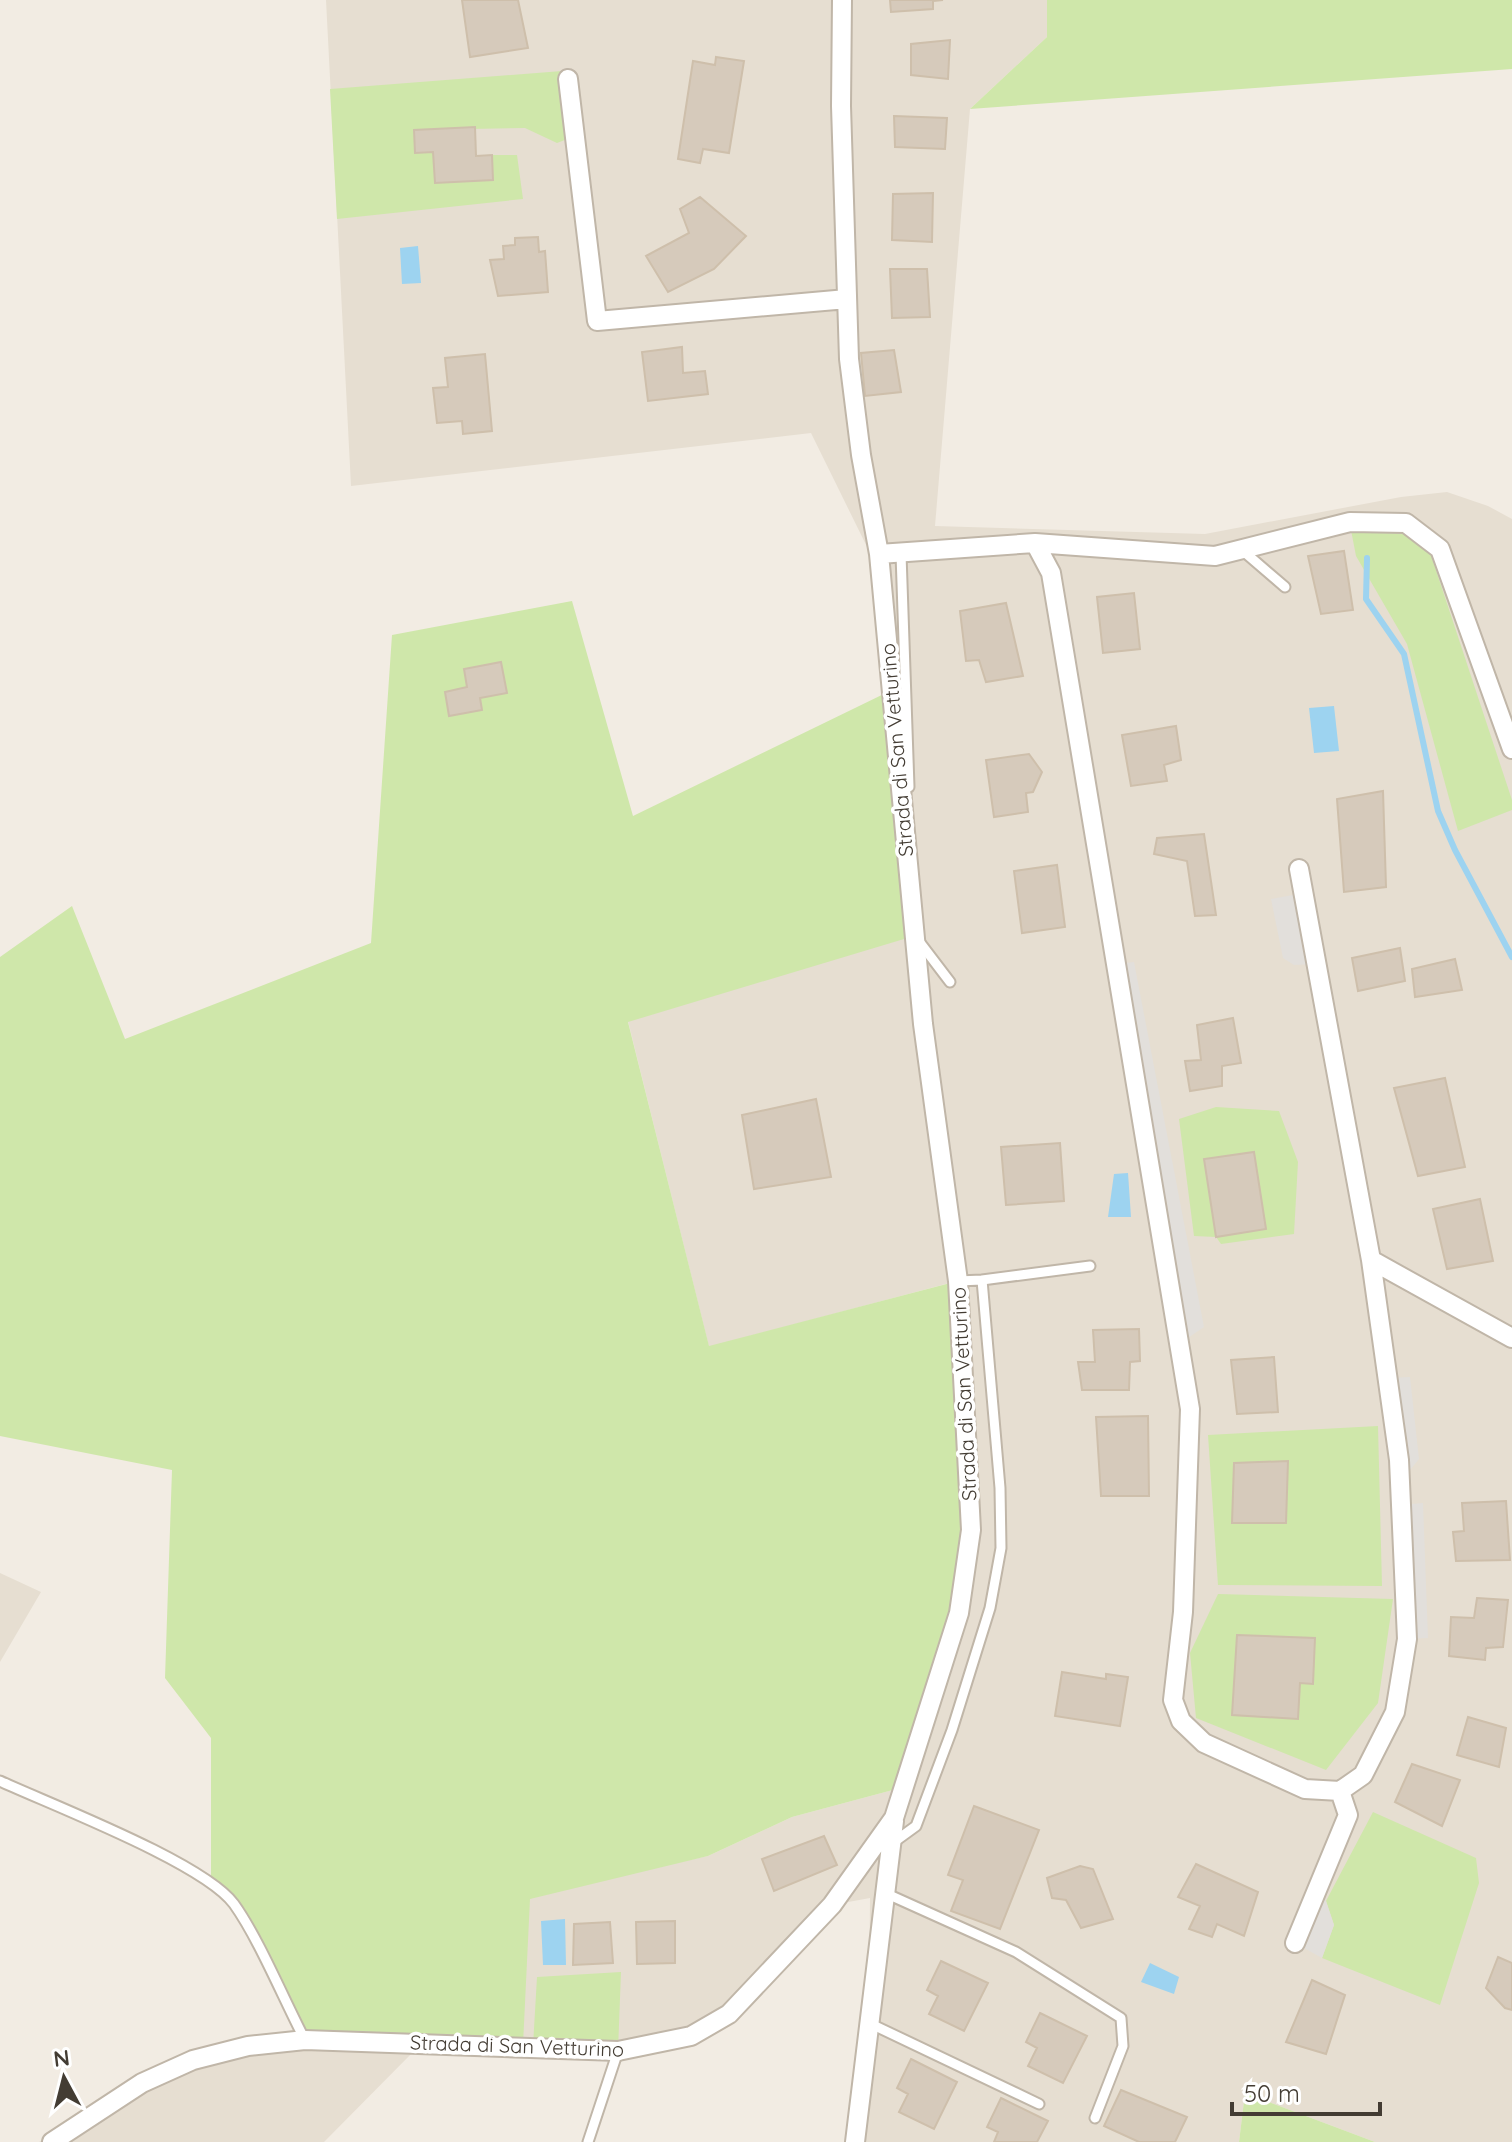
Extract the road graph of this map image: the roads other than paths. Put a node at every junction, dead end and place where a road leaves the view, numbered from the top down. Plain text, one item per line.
1 (842, 0) edge
2 (568, 79) dead end
3 (847, 299) junction
4 (1035, 543) junction
5 (1241, 549) junction
6 (879, 554) junction
7 (901, 554) junction
8 (1285, 587) dead end
9 (1512, 749) edge
10 (1299, 869) dead end
11 (914, 936) junction
12 (950, 982) dead end
13 (1371, 1260) junction
14 (1090, 1266) dead end
15 (982, 1280) junction
16 (958, 1281) junction
17 (1512, 1338) edge
18 (0, 1781) edge
19 (1340, 1791) junction
20 (894, 1818) junction
21 (891, 1844) junction
22 (885, 1893) junction
23 (1295, 1943) dead end
24 (869, 2023) junction
25 (305, 2040) junction
26 (618, 2051) junction
27 (1039, 2104) dead end
28 (1095, 2118) dead end
29 (52, 2142) edge
30 (588, 2142) edge
31 (855, 2142) edge

1 - 3 street, Strada di San Vetturino
2 - 3 street
3 - 6 street, Strada di San Vetturino
4 - 5 street
4 - 7 street
4 - 19 street
5 - 8 lane
5 - 9 street
6 - 7 street
6 - 11 street, Strada di San Vetturino
7 - 11 lane
10 - 13 street
11 - 12 lane
11 - 16 street, Strada di San Vetturino
13 - 17 street
13 - 19 street
14 - 15 lane
15 - 16 lane
15 - 21 lane
16 - 20 street, Strada di San Vetturino
18 - 25 lane
19 - 23 street
20 - 21 street
20 - 26 street, Strada di San Vetturino
21 - 22 street
22 - 24 street
22 - 28 lane
24 - 27 lane
24 - 31 street
25 - 26 street, Strada di San Vetturino
25 - 29 street, Strada di San Vetturino
26 - 30 lane

